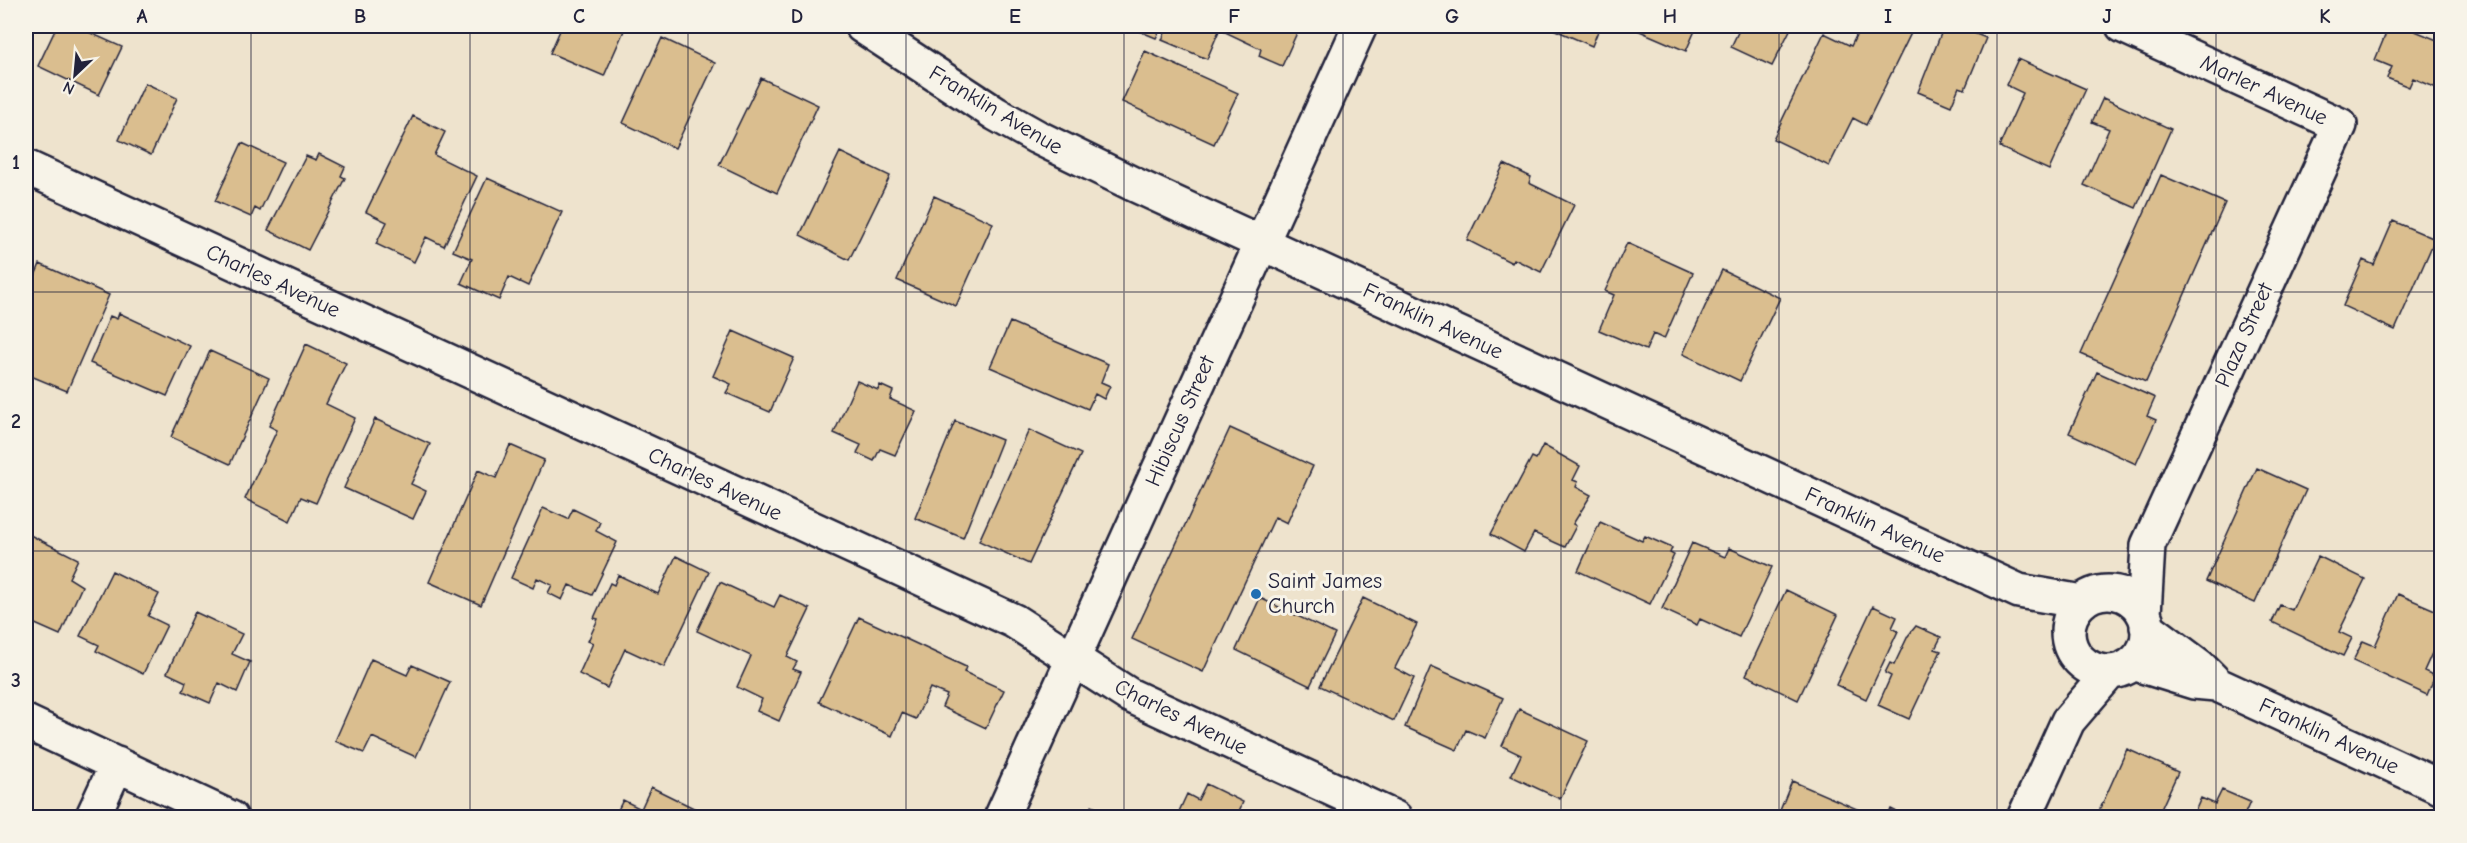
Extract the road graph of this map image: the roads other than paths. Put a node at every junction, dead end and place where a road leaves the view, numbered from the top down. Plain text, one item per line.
1 (862, 26) edge
2 (1360, 26) edge
3 (2123, 26) edge
4 (2340, 125) joint
5 (26, 167) edge
6 (1261, 242) junction
7 (2148, 545) junction
8 (2019, 591) junction
9 (2090, 598) junction
10 (2145, 621) junction
11 (2072, 648) junction
12 (1074, 658) junction
13 (2121, 668) junction
14 (2216, 684) junction
15 (2068, 721) junction
16 (26, 722) edge
17 (117, 764) junction
18 (2442, 788) edge
19 (92, 818) edge
20 (231, 818) edge
21 (1001, 818) edge
22 (1395, 818) edge
23 (2024, 818) edge

1 - 6 street, Franklin Avenue
2 - 6 street, Hibiscus Street
3 - 4 street, Marler Avenue
4 - 7 street, Plaza Street
5 - 12 street, Charles Avenue
6 - 8 street, Franklin Avenue
6 - 12 street, Hibiscus Street
7 - 9 street, Plaza Street
7 - 10 street, Plaza Street
8 - 9 street, Franklin Avenue
8 - 11 street, Franklin Avenue
9 - 10 street
9 - 11 street
10 - 13 street
10 - 14 street, Franklin Avenue
11 - 13 street
11 - 15 street
12 - 21 street, Hibiscus Street
12 - 22 street, Charles Avenue
13 - 14 street, Franklin Avenue
13 - 15 street
14 - 18 street, Franklin Avenue
15 - 23 street
16 - 17 street
17 - 19 street
17 - 20 street

